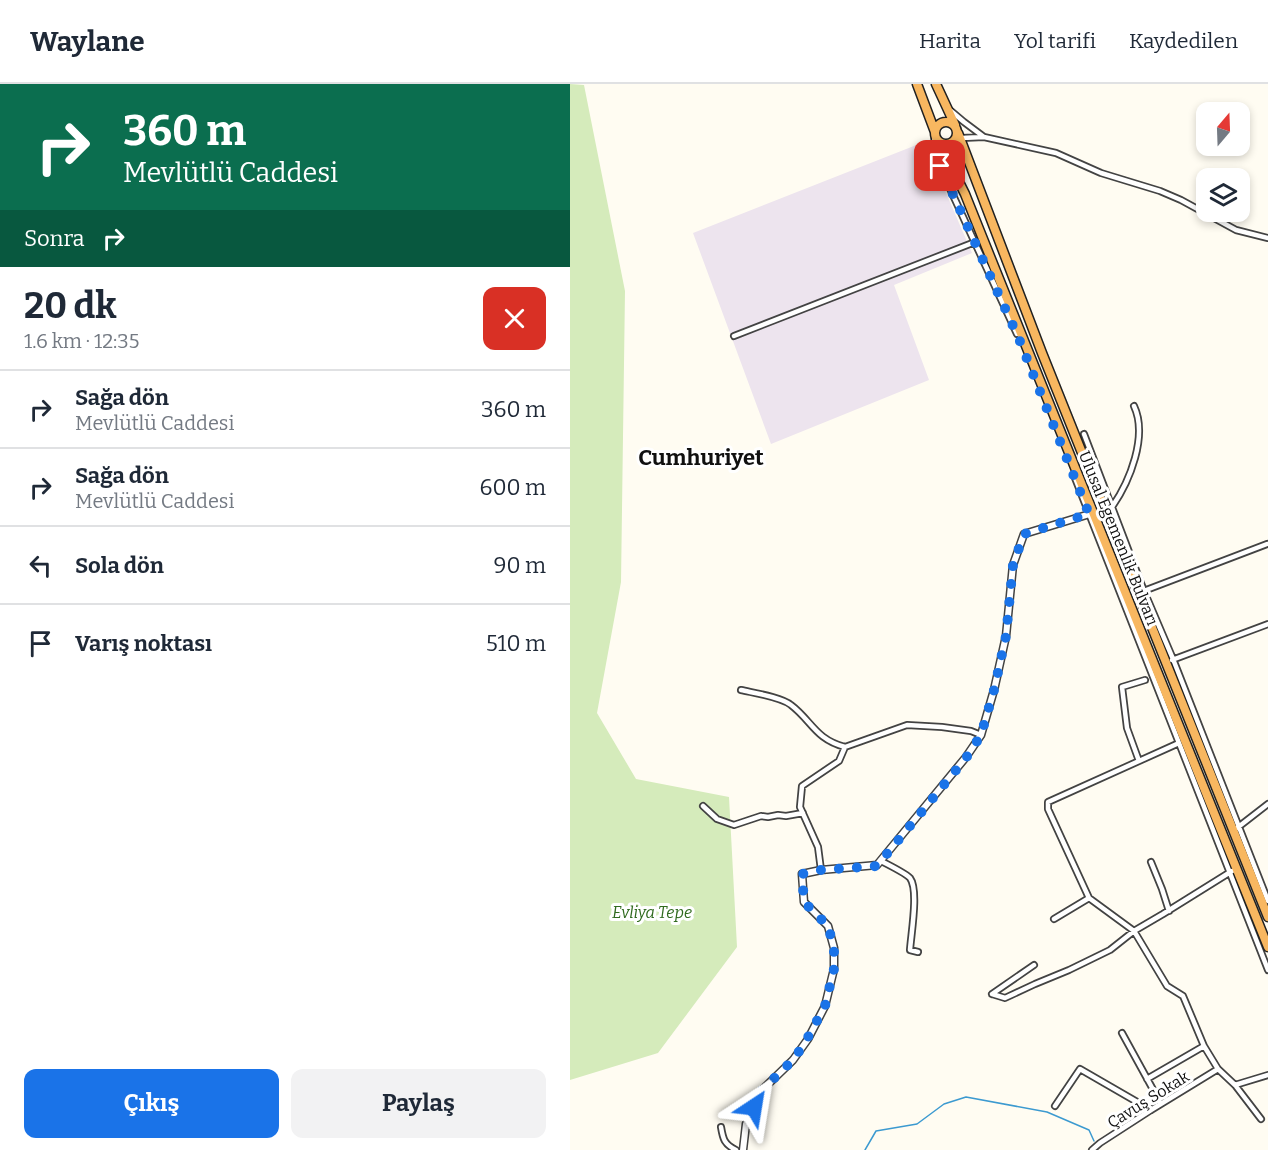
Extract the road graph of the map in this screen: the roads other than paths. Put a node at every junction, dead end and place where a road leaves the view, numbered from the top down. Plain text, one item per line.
1 (917, 84) edge
2 (936, 84) edge
3 (946, 107) junction
4 (935, 132) junction
5 (957, 134) junction
6 (984, 136) junction
7 (939, 142) junction
8 (1268, 238) edge
9 (979, 241) junction
10 (734, 336) dead end
11 (1134, 406) dead end
12 (1084, 434) dead end
13 (1112, 507) junction
14 (1091, 513) junction
15 (1267, 544) edge
16 (1142, 592) junction
17 (1268, 624) edge
18 (1170, 661) junction
19 (1145, 680) dead end
20 (741, 690) dead end
21 (981, 735) junction
22 (1179, 743) junction
23 (845, 747) junction
24 (1138, 761) junction
25 (1268, 804) edge
26 (703, 806) dead end
27 (803, 813) junction
28 (1236, 829) junction
29 (881, 861) junction
30 (1151, 862) dead end
31 (1248, 864) junction
32 (821, 870) junction
33 (1233, 870) junction
34 (1089, 898) junction
35 (1268, 901) edge
36 (1169, 911) junction
37 (1268, 917) edge
38 (1054, 919) dead end
39 (1134, 931) junction
40 (1268, 947) edge
41 (918, 952) dead end
42 (1034, 965) dead end
43 (1268, 970) edge
44 (1122, 1033) dead end
45 (1204, 1046) junction
46 (1218, 1069) junction
47 (1268, 1075) edge
48 (1148, 1078) junction
49 (1235, 1085) junction
50 (1161, 1104) junction
51 (1055, 1106) dead end
52 (1151, 1110) junction
53 (1261, 1119) dead end
54 (720, 1127) dead end
55 (736, 1150) edge
56 (743, 1150) edge
57 (1092, 1150) edge

1 - 4 highway
2 - 3 highway, Ulusal Egemenlik Bulvarı
3 - 5 highway, Ulusal Egemenlik Bulvarı
3 - 6 street
4 - 5 highway
4 - 7 highway
4 - 9 street
5 - 6 street
5 - 7 highway
5 - 16 highway, Ulusal Egemenlik Bulvarı
6 - 8 street
7 - 9 highway, Ulusal Egemenlik Bulvarı
9 - 10 street
9 - 14 highway, Ulusal Egemenlik Bulvarı
11 - 13 street
12 - 13 street
13 - 16 street
14 - 21 street
14 - 22 street
14 - 33 highway, Ulusal Egemenlik Bulvarı
15 - 16 street
16 - 18 highway, Ulusal Egemenlik Bulvarı
17 - 18 street
18 - 28 highway, Ulusal Egemenlik Bulvarı
19 - 24 street
20 - 23 street
21 - 23 street
21 - 29 street
22 - 24 street
22 - 33 street
23 - 27 street
24 - 34 street
25 - 28 street
26 - 27 street
27 - 32 street
28 - 31 highway, Ulusal Egemenlik Bulvarı
28 - 35 street
29 - 32 street
29 - 41 street
30 - 36 street
31 - 33 highway
31 - 37 highway, Ulusal Egemenlik Bulvarı
32 - 56 street
33 - 36 street
33 - 40 highway, Ulusal Egemenlik Bulvarı
33 - 43 street
34 - 38 street
34 - 39 street
36 - 39 street
39 - 42 street
39 - 45 street
44 - 48 street
45 - 46 street
45 - 48 street
46 - 49 street
46 - 50 street, Çavuş Sokak
47 - 49 street
48 - 50 street
49 - 53 street
50 - 52 street, Çavuş Sokak
51 - 52 street
52 - 57 street, Çavuş Sokak
54 - 55 street

